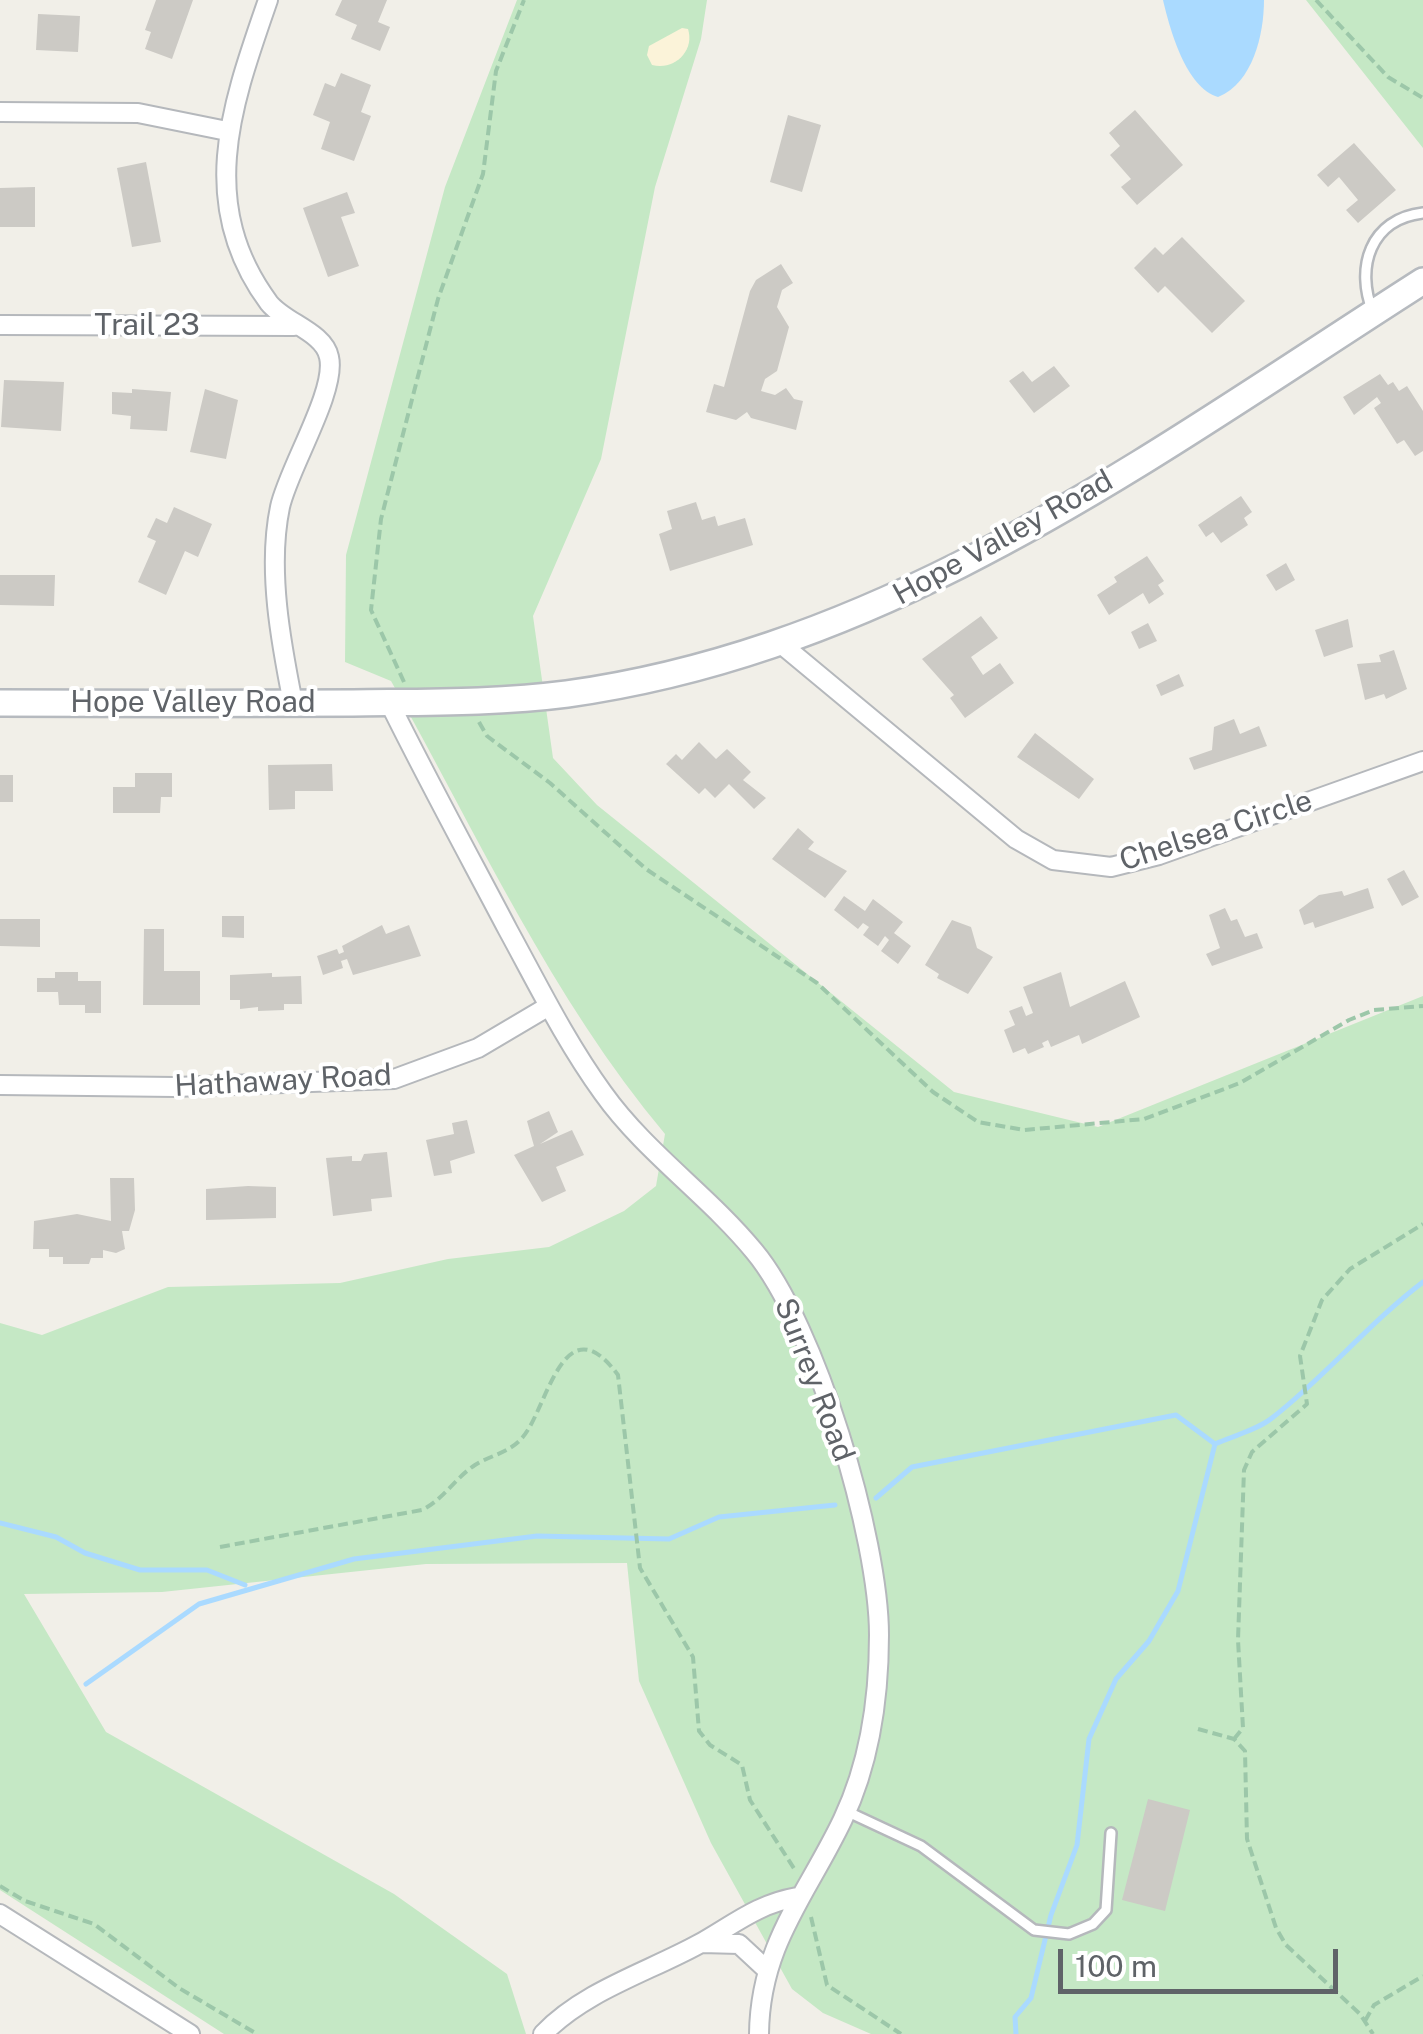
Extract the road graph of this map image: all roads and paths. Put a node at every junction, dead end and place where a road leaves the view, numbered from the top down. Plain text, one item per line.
1 (268, 0) edge
2 (524, 0) edge
3 (1316, 0) edge
4 (1423, 98) edge
5 (0, 112) edge
6 (227, 131) junction
7 (1423, 213) edge
8 (1423, 281) edge
9 (1374, 312) junction
10 (0, 325) edge
11 (294, 326) junction
12 (780, 643) junction
13 (397, 694) junction
14 (0, 703) edge
15 (293, 704) junction
16 (474, 712) dead end
17 (1423, 761) edge
18 (549, 1006) junction
19 (1423, 1006) edge
20 (0, 1085) edge
21 (1423, 1224) edge
22 (220, 1547) dead end
23 (1243, 1728) junction
24 (1198, 1729) dead end
25 (1234, 1739) junction
26 (1244, 1751) junction
27 (846, 1812) junction
28 (1112, 1833) dead end
29 (796, 1874) dead end
30 (0, 1886) edge
31 (803, 1903) junction
32 (0, 1914) edge
33 (702, 1943) junction
34 (768, 1970) junction
35 (1423, 1976) edge
36 (1352, 2006) junction
37 (1371, 2009) junction
38 (1365, 2021) junction
39 (190, 2034) edge
40 (257, 2034) edge
41 (543, 2034) edge
42 (759, 2034) edge
43 (901, 2034) edge
44 (1373, 2034) edge

1 - 6 street
2 - 13 path
3 - 4 path
5 - 6 street
6 - 11 street
7 - 9 lane
8 - 9 main road, Hope Valley Road
9 - 12 main road, Hope Valley Road
10 - 11 street, Trail 23
11 - 15 street
12 - 13 main road, Hope Valley Road
12 - 17 street, Chelsea Circle
13 - 15 main road, Hope Valley Road
13 - 18 street, Surrey Road
14 - 15 main road, Hope Valley Road
16 - 19 path
18 - 20 street, Hathaway Road
18 - 27 street, Surrey Road
21 - 23 path
22 - 29 path
23 - 25 path
23 - 26 path
24 - 25 path
25 - 26 path
26 - 36 path
27 - 28 lane
27 - 31 street, Surrey Road
30 - 40 path
31 - 33 street
31 - 34 street, Surrey Road
31 - 43 path
32 - 39 street
33 - 34 street
33 - 41 street
34 - 42 street, Surrey Road
35 - 37 path
36 - 37 path
36 - 38 path
37 - 38 path
38 - 44 path

